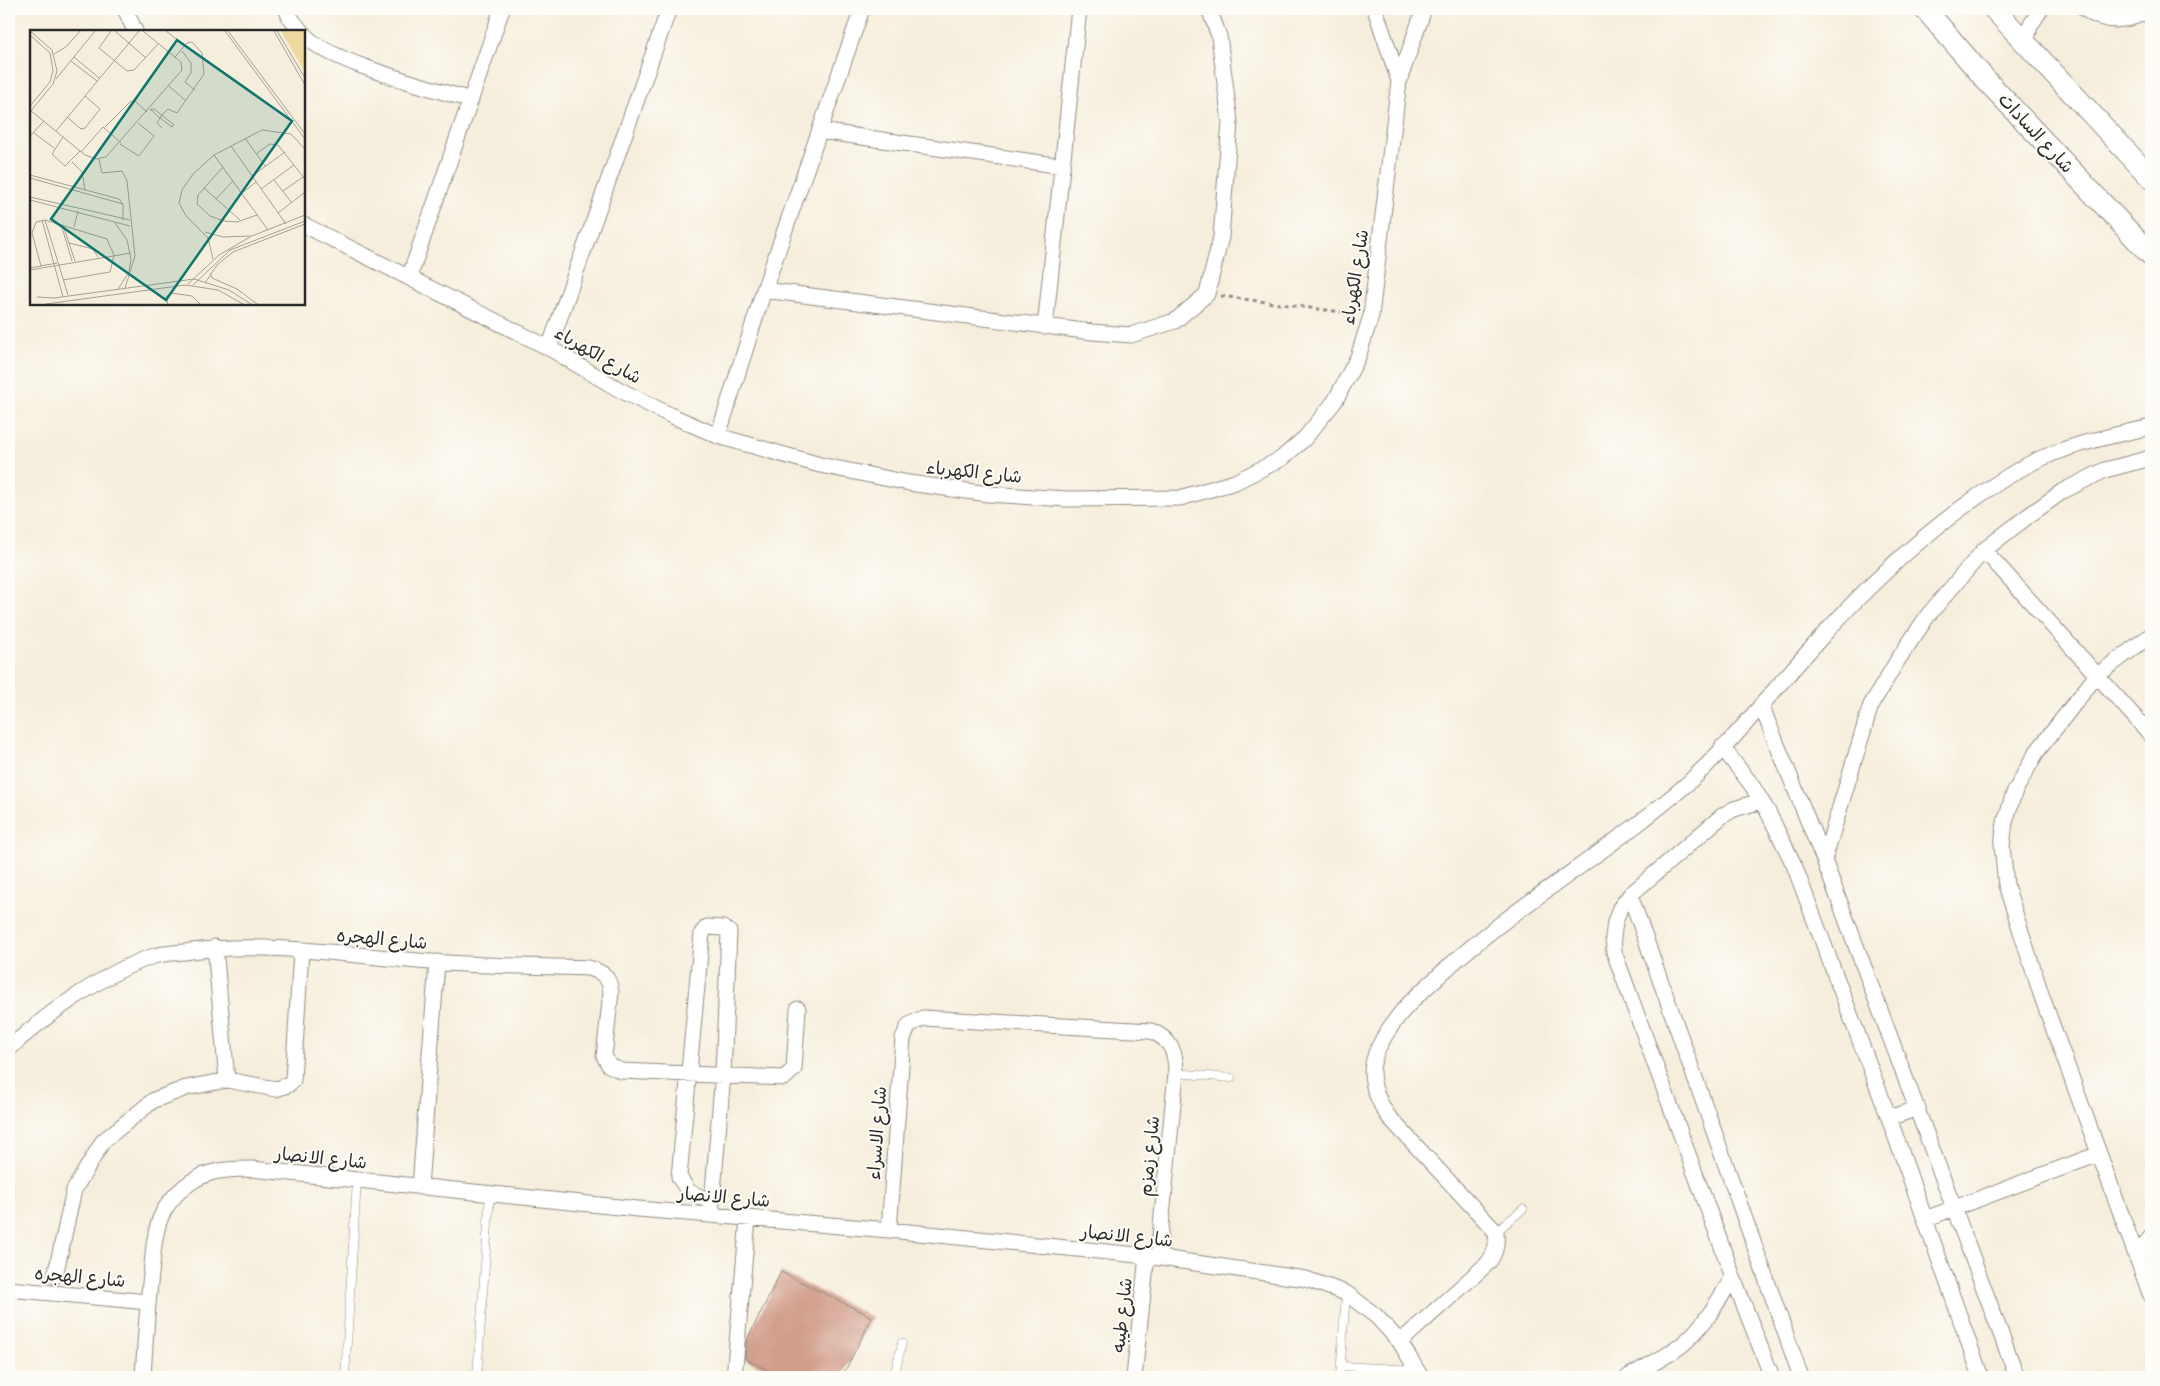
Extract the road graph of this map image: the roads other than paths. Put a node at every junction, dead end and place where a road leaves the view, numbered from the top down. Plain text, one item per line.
1 (124, 9) edge
2 (287, 9) edge
3 (502, 9) edge
4 (669, 9) edge
5 (862, 9) edge
6 (1079, 9) edge
7 (1209, 9) edge
8 (1374, 9) edge
9 (1424, 9) edge
10 (1925, 9) edge
11 (1994, 9) edge
12 (2041, 9) edge
13 (2085, 9) edge
14 (2149, 9) edge
15 (134, 30) edge
16 (300, 30) edge
17 (305, 35) edge
18 (2026, 43) junction
19 (1399, 81) junction
20 (471, 100) junction
21 (820, 131) junction
22 (1062, 166) junction
23 (2151, 178) edge
24 (305, 226) edge
25 (2149, 248) edge
26 (410, 278) junction
27 (764, 290) junction
28 (1045, 327) junction
29 (549, 348) junction
30 (2151, 426) edge
31 (718, 436) junction
32 (2151, 458) edge
33 (1984, 550) junction
34 (2151, 635) edge
35 (2096, 676) junction
36 (1761, 705) junction
37 (2151, 735) edge
38 (1722, 747) junction
39 (1761, 801) junction
40 (1824, 860) junction
41 (1630, 896) junction
42 (215, 947) junction
43 (301, 951) junction
44 (438, 962) junction
45 (798, 1009) dead end
46 (903, 1038) joint
47 (9, 1049) edge
48 (1176, 1073) junction
49 (723, 1074) junction
50 (688, 1076) junction
51 (1231, 1078) dead end
52 (227, 1080) junction
53 (1918, 1108) junction
54 (1889, 1118) junction
55 (2100, 1154) junction
56 (357, 1180) junction
57 (420, 1187) junction
58 (490, 1195) junction
59 (712, 1208) junction
60 (1954, 1209) junction
61 (1523, 1210) dead end
62 (748, 1219) junction
63 (1925, 1220) junction
64 (889, 1230) junction
65 (1496, 1232) junction
66 (2151, 1237) edge
67 (2136, 1256) junction
68 (1152, 1257) junction
69 (55, 1276) dead end
70 (2148, 1276) edge
71 (1733, 1277) junction
72 (9, 1290) edge
73 (1346, 1293) junction
74 (2151, 1296) edge
75 (148, 1302) junction
76 (1400, 1342) junction
77 (902, 1343) dead end
78 (1341, 1366) junction
79 (1419, 1374) edge
80 (143, 1377) edge
81 (345, 1377) edge
82 (477, 1377) edge
83 (734, 1377) edge
84 (894, 1377) edge
85 (1134, 1377) edge
86 (1340, 1377) edge
87 (1628, 1377) edge
88 (1772, 1377) edge
89 (1801, 1377) edge
90 (1981, 1377) edge
91 (2017, 1377) edge

1 - 15 street
2 - 16 street
3 - 20 street
4 - 29 street
5 - 21 street
6 - 22 street
7 - 28 street
8 - 19 street, شارع الكهرباء
9 - 19 street, شارع الكهرباء
10 - 25 main road, شارع السادات
11 - 18 main road
12 - 18 street
13 - 14 street
17 - 20 street
18 - 23 main road
19 - 31 street, شارع الكهرباء
20 - 26 street
21 - 22 street
21 - 27 street
22 - 28 street
24 - 26 street, شارع الكهرباء
26 - 29 street, شارع الكهرباء
27 - 28 street
27 - 31 street
29 - 31 street, شارع الكهرباء
30 - 36 street
32 - 33 street
33 - 35 street
33 - 40 street
34 - 35 street
35 - 37 street
35 - 55 street
36 - 38 street
36 - 40 street
38 - 39 street
38 - 65 street
39 - 41 street
39 - 54 street
40 - 53 street
41 - 71 street
41 - 89 street
42 - 43 street, شارع الهجره
42 - 47 street, شارع الهجره
42 - 52 street
43 - 44 street, شارع الهجره
43 - 52 street
44 - 50 street, شارع الهجره
44 - 57 street
45 - 49 street, شارع الهجره
46 - 48 street, شارع زمزم
46 - 64 street, شارع الاسراء
48 - 51 lane
48 - 68 street, شارع زمزم
49 - 50 street, شارع الهجره
49 - 50 street
49 - 59 street
50 - 59 street
52 - 69 street
53 - 54 street
53 - 60 street
54 - 63 street
55 - 60 street
55 - 67 street
56 - 57 street, شارع الانصار
56 - 75 street, شارع الانصار
56 - 81 lane
57 - 58 street, شارع الانصار
58 - 59 street, شارع الانصار
58 - 82 lane
59 - 62 street, شارع الانصار
60 - 63 street
60 - 91 street
61 - 65 lane
62 - 64 street, شارع الانصار
62 - 83 street
63 - 90 street
64 - 68 street, شارع الانصار
65 - 76 street
66 - 67 street
67 - 70 street
68 - 73 street, شارع الانصار
68 - 85 street, شارع طيبه
70 - 74 street
71 - 87 street
71 - 88 street
72 - 75 street, شارع الهجره
73 - 76 street, شارع الانصار
73 - 78 lane
75 - 80 street, شارع الانصار
76 - 79 street, شارع الانصار
77 - 84 lane
78 - 79 lane
78 - 86 lane

